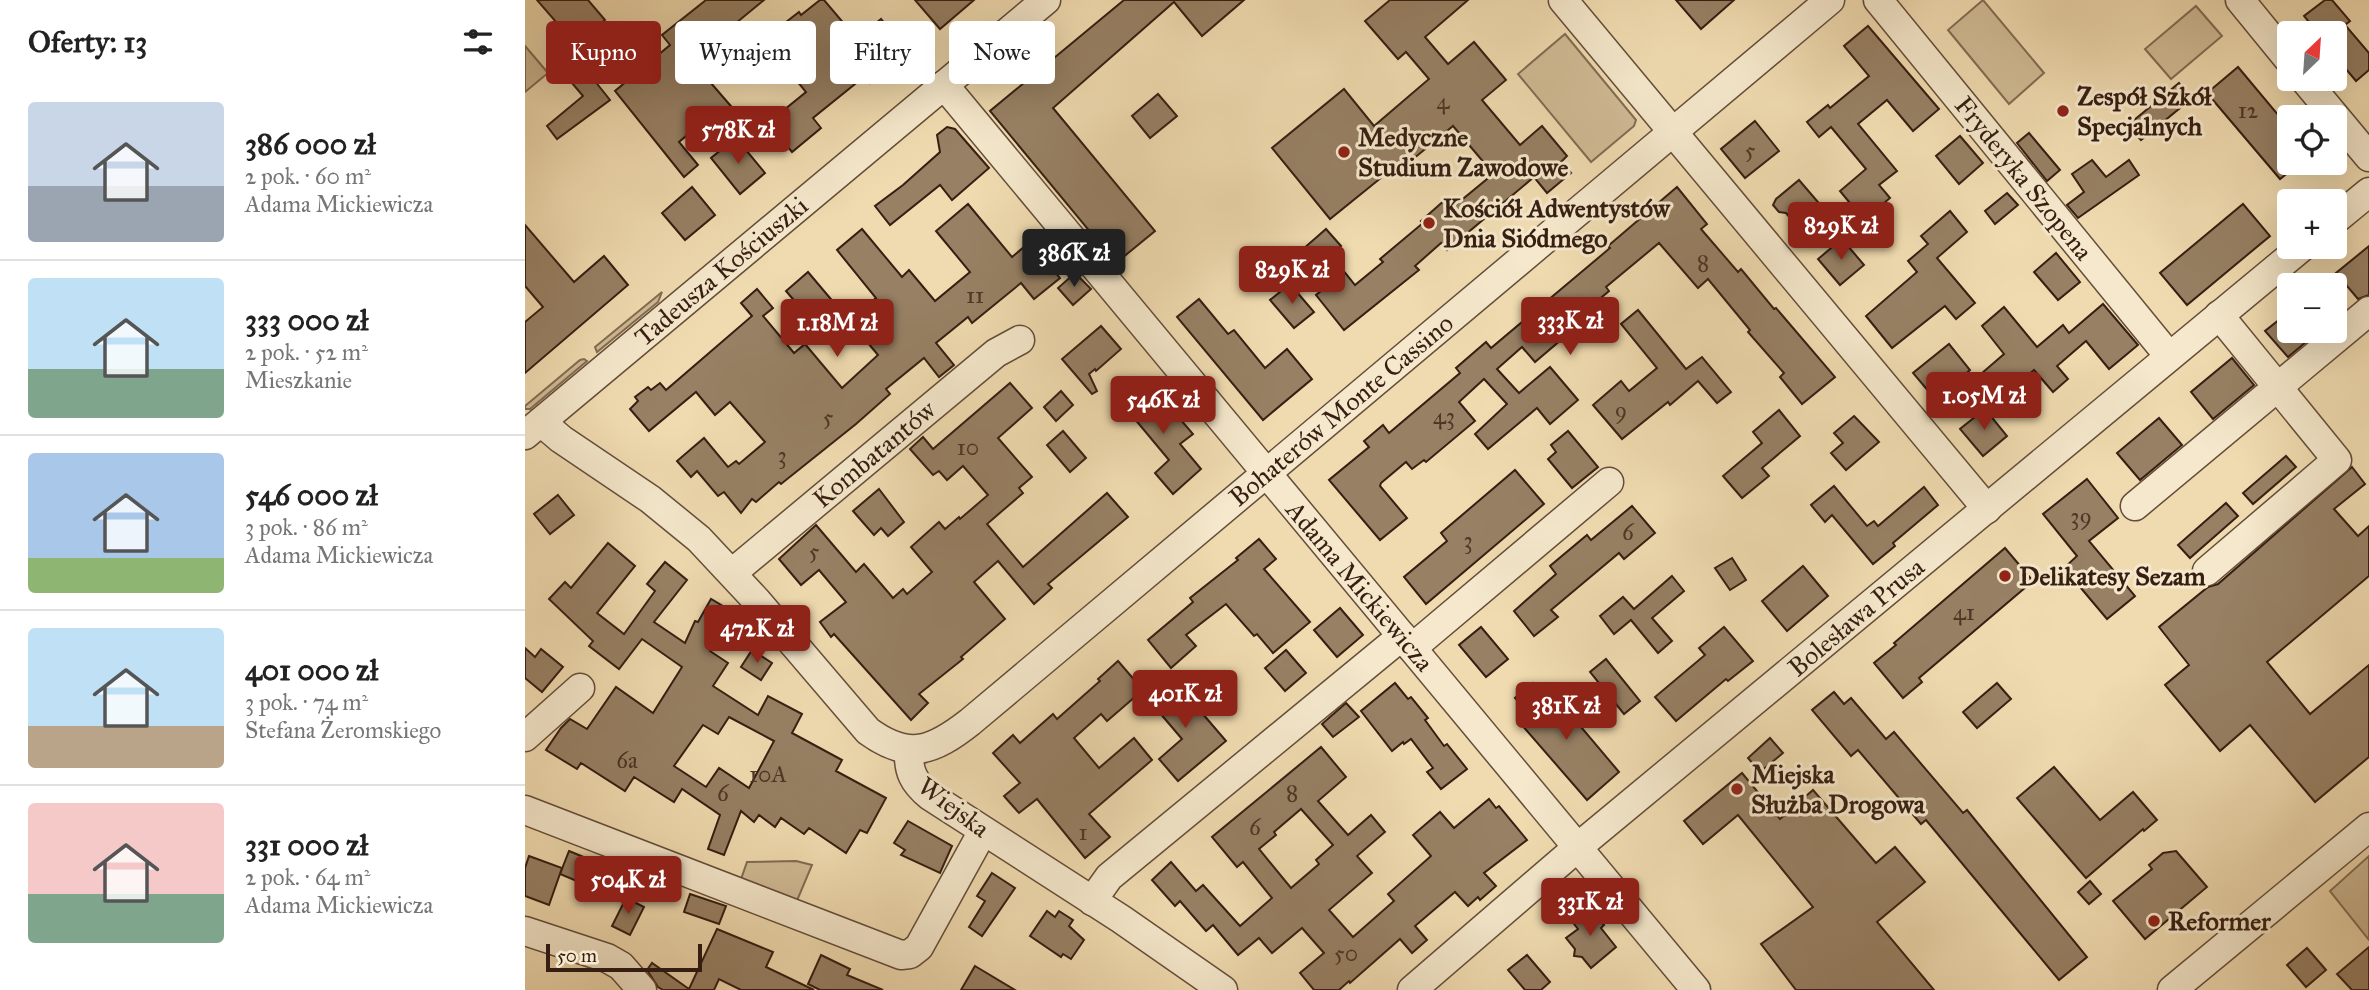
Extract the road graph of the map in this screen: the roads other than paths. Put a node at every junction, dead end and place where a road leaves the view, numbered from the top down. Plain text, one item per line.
1 (1046, 0) edge
2 (1563, 0) edge
3 (1830, 0) edge
4 (1878, 0) edge
5 (2239, 0) edge
6 (2277, 46) edge
7 (944, 85) junction
8 (2314, 91) edge
9 (1673, 132) junction
10 (2369, 157) edge
11 (2369, 192) edge
12 (2347, 210) edge
13 (2287, 259) edge
14 (2247, 292) junction
15 (2369, 311) edge
16 (2219, 315) junction
17 (1020, 340) dead end
18 (2243, 344) junction
19 (2169, 356) junction
20 (2278, 387) junction
21 (533, 428) edge
22 (1267, 473) junction
23 (1609, 482) dead end
24 (2135, 506) dead end
25 (1987, 509) junction
26 (2207, 571) dead end
27 (732, 573) junction
28 (1407, 642) junction
29 (580, 688) dead end
30 (525, 737) edge
31 (909, 750) junction
32 (525, 810) edge
33 (2369, 827) edge
34 (983, 831) junction
35 (1578, 847) junction
36 (1092, 901) junction
37 (525, 931) edge
38 (642, 990) edge
39 (1223, 990) edge
40 (1412, 990) edge
41 (1696, 990) edge
42 (2172, 990) edge

1 - 7 street, Tadeusza Kościuszki
2 - 9 street
3 - 9 street, Bohaterów Monte Cassino
4 - 19 street, Fryderyka Szopena
5 - 6 street
7 - 21 street, Tadeusza Kościuszki
7 - 22 street, Adama Mickiewicza
8 - 10 street
9 - 22 street, Bohaterów Monte Cassino
9 - 25 street
11 - 12 street
13 - 14 street, Bolesława Prusa
14 - 16 street, Bolesława Prusa
14 - 18 street
15 - 20 street
16 - 18 street
16 - 19 street, Bolesława Prusa
17 - 27 street, Kombatantów
18 - 20 street
19 - 25 street, Bolesława Prusa
20 - 24 street
20 - 26 street
21 - 27 street, Wiejska
22 - 28 street, Adama Mickiewicza
22 - 31 street, Bohaterów Monte Cassino
23 - 28 street
25 - 35 street, Bolesława Prusa
27 - 31 street, Wiejska
28 - 35 street, Adama Mickiewicza
28 - 36 street
29 - 30 street
31 - 34 street, Wiejska
32 - 34 street
33 - 42 street
34 - 36 street, Wiejska
35 - 40 street, Bolesława Prusa
35 - 41 street, Adama Mickiewicza
36 - 39 street, Wiejska
37 - 38 street

